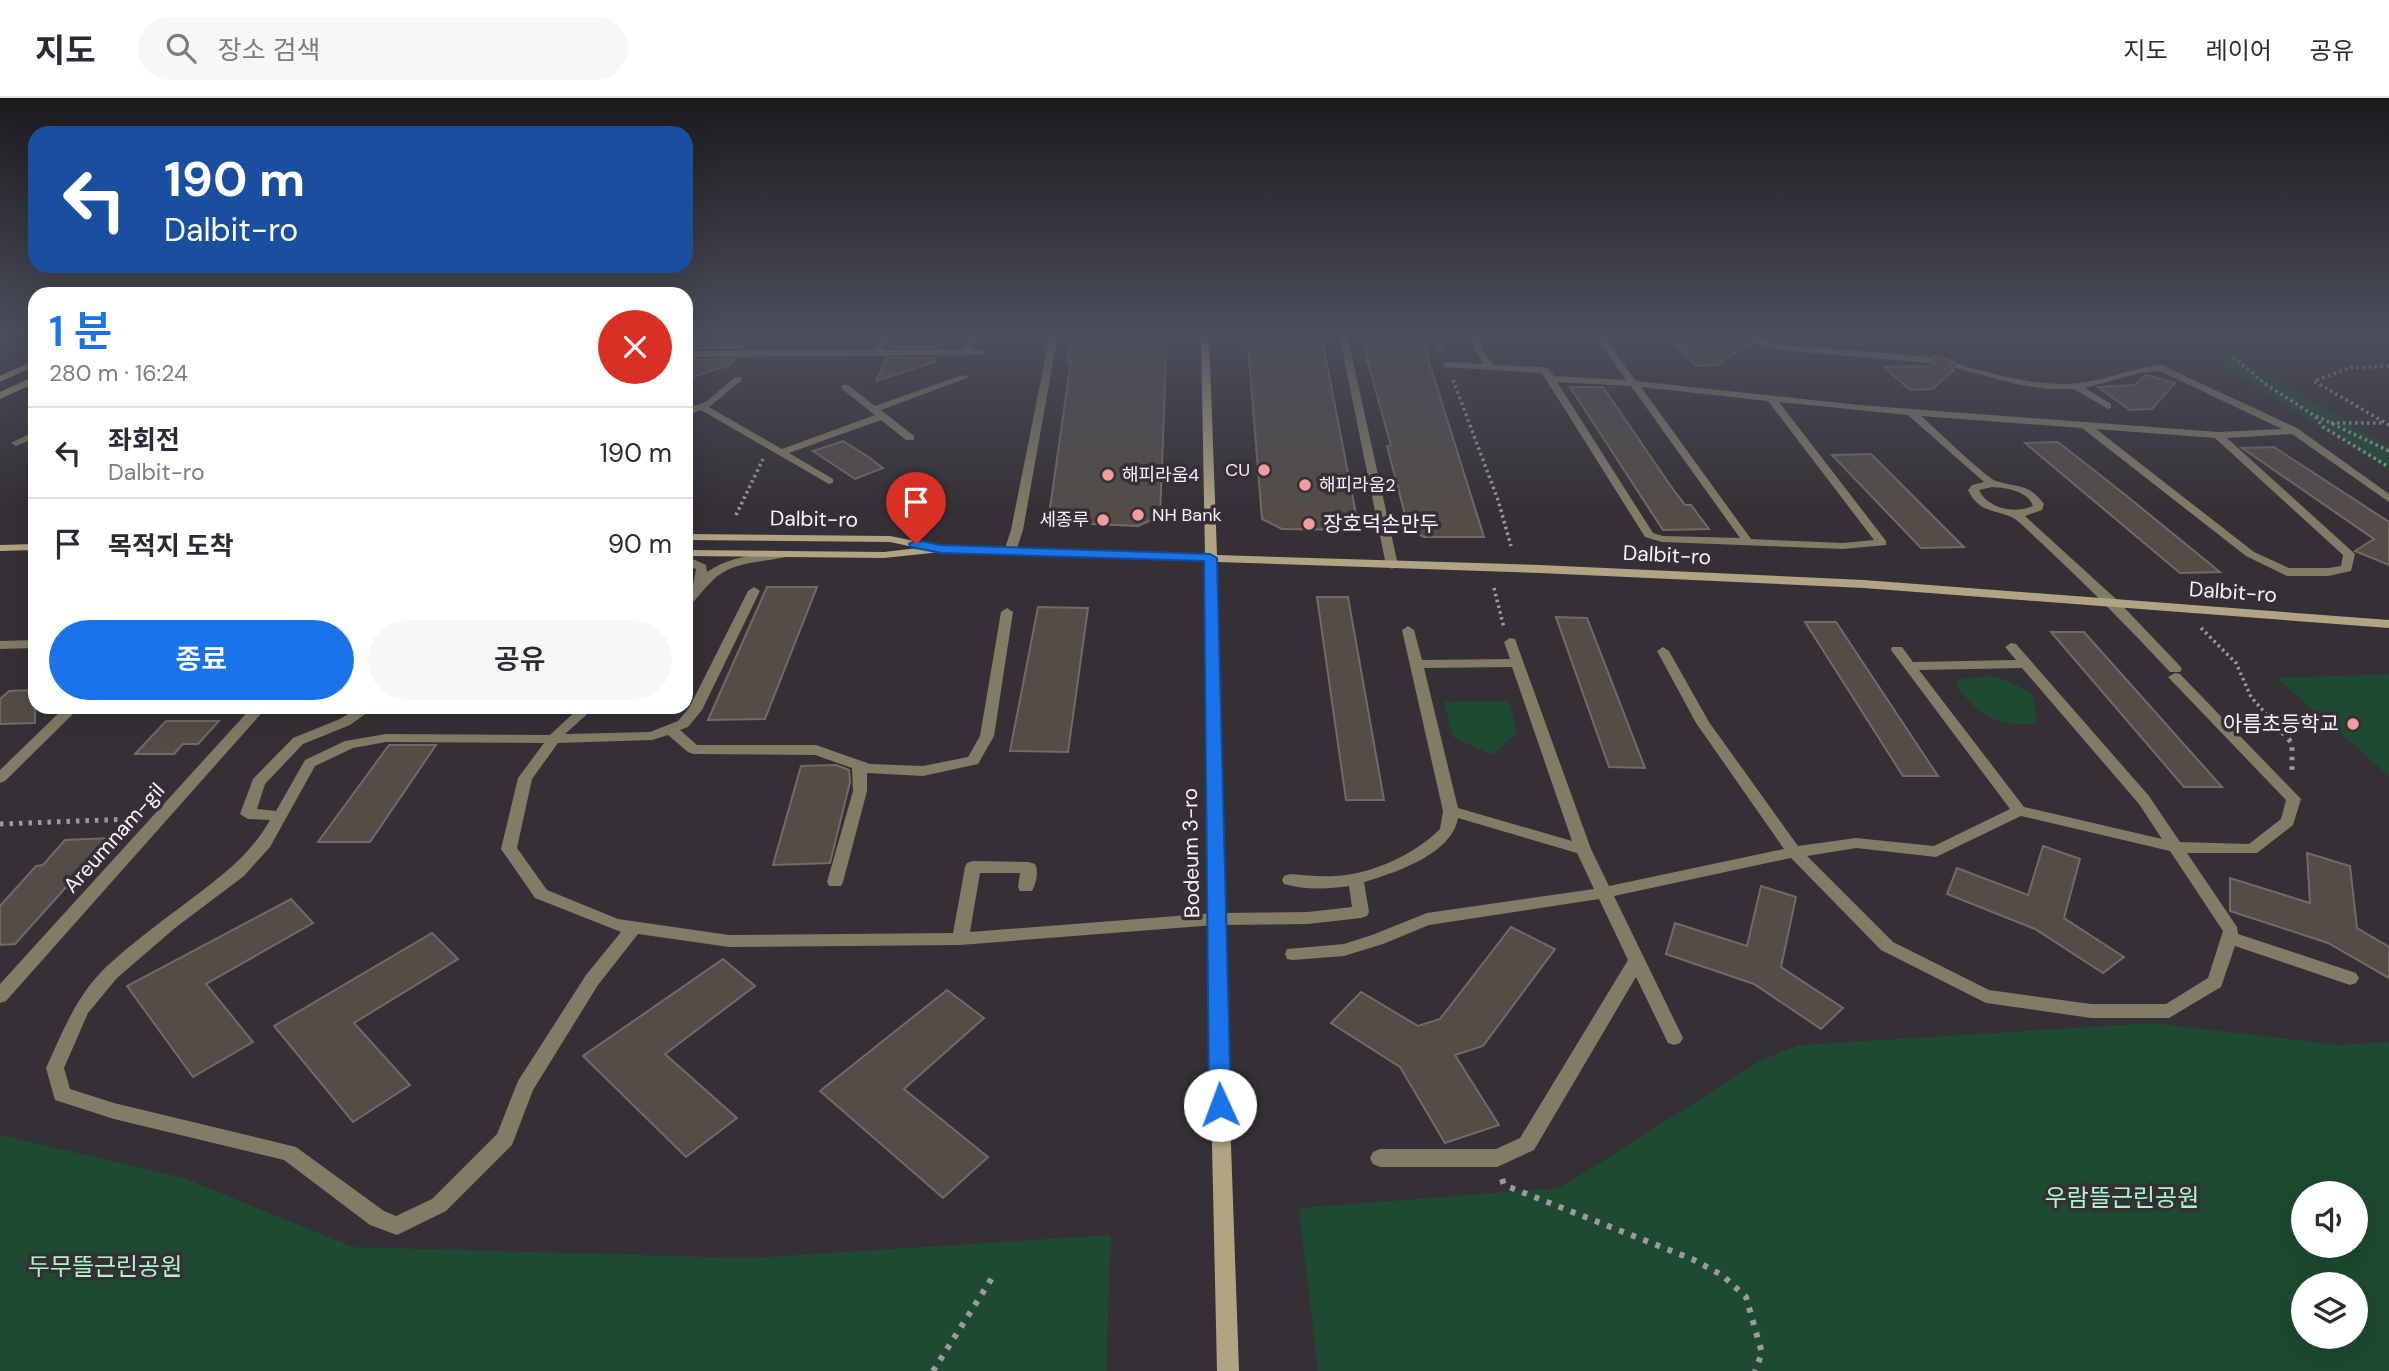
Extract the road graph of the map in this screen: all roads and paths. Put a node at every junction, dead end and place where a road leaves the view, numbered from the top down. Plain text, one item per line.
1 (721, 393) edge
2 (853, 393) edge
3 (925, 393) edge
4 (1043, 393) edge
5 (1206, 393) edge
6 (1356, 393) edge
7 (1458, 393) edge
8 (1559, 393) edge
9 (1640, 393) edge
10 (1728, 393) edge
11 (2088, 393) edge
12 (2215, 393) edge
13 (2280, 393) edge
14 (2335, 393) edge
15 (1771, 398) junction
16 (701, 406) junction
17 (2108, 406) dead end
18 (693, 409) edge
19 (1911, 412) junction
20 (878, 413) junction
21 (2315, 416) junction
22 (2330, 423) junction
23 (2388, 424) edge
24 (2085, 425) junction
25 (2294, 431) junction
26 (2218, 435) junction
27 (28, 437) edge
28 (910, 439) dead end
29 (16, 443) dead end
30 (2389, 451) edge
31 (781, 453) junction
32 (2389, 467) edge
33 (829, 481) dead end
34 (1992, 484) junction
35 (2389, 499) edge
36 (2016, 513) junction
37 (736, 515) dead end
38 (693, 537) edge
39 (1748, 542) junction
40 (1511, 546) dead end
41 (28, 547) edge
42 (0, 548) edge
43 (941, 549) junction
44 (1010, 551) junction
45 (693, 553) edge
46 (788, 554) junction
47 (1210, 558) junction
48 (693, 564) edge
49 (1392, 565) junction
50 (698, 585) junction
51 (1494, 588) dead end
52 (754, 591) dead end
53 (693, 592) edge
54 (2112, 602) junction
55 (1007, 612) dead end
56 (1501, 617) dead end
57 (2389, 624) edge
58 (2200, 627) dead end
59 (1408, 629) dead end
60 (1510, 642) dead end
61 (28, 644) edge
62 (0, 645) edge
63 (2011, 647) dead end
64 (1897, 650) dead end
65 (1663, 651) dead end
66 (1517, 663) junction
67 (1417, 664) junction
68 (2026, 664) junction
69 (1908, 666) junction
70 (693, 712) edge
71 (66, 714) edge
72 (254, 714) edge
73 (357, 714) edge
74 (581, 714) edge
75 (692, 714) edge
76 (670, 729) junction
77 (554, 739) junction
78 (859, 765) junction
79 (0, 778) edge
80 (2283, 786) junction
81 (1451, 811) junction
82 (2019, 811) junction
83 (280, 816) junction
84 (160, 818) junction
85 (0, 824) edge
86 (2174, 847) junction
87 (1583, 849) junction
88 (1794, 852) junction
89 (1356, 879) junction
90 (1290, 880) dead end
91 (835, 882) dead end
92 (1026, 887) dead end
93 (1603, 893) junction
94 (1215, 919) junction
95 (634, 927) junction
96 (960, 939) junction
97 (2231, 939) junction
98 (1293, 954) dead end
99 (1636, 962) junction
100 (2350, 978) dead end
101 (0, 996) edge
102 (1674, 1038) dead end
103 (1380, 1158) dead end
104 (1497, 1158) junction
105 (992, 1278) dead end
106 (933, 1371) edge
107 (1227, 1371) edge
108 (1755, 1371) edge

1 - 16 street
2 - 20 street
3 - 20 street
4 - 44 street
5 - 47 street, Bodeum 3-ro
6 - 49 street
7 - 40 path
8 - 39 street
9 - 39 street
10 - 15 street
11 - 17 street
12 - 25 street
13 - 21 path
14 - 23 path
15 - 19 street
15 - 39 street
16 - 18 street
16 - 31 street
19 - 24 street
19 - 34 street
20 - 28 street
20 - 31 street
21 - 22 path
21 - 32 path
22 - 23 path
22 - 30 path
24 - 26 street
24 - 26 street
25 - 26 street
25 - 35 street
27 - 29 street
31 - 33 street
31 - 37 path
34 - 36 street
34 - 36 street
36 - 54 street
38 - 43 street, Dalbit-ro
41 - 42 street
43 - 44 street, Dalbit-ro
43 - 46 street, Dalbit-ro
44 - 47 street, Dalbit-ro
45 - 46 street, Dalbit-ro
46 - 50 street
47 - 49 street, Dalbit-ro
47 - 94 street, Bodeum 3-ro
48 - 50 street
49 - 54 street, Dalbit-ro
50 - 53 street
51 - 56 path
52 - 70 street
54 - 57 street, Dalbit-ro
54 - 80 street
55 - 78 street
58 - 80 path
59 - 67 street
60 - 66 street
61 - 62 street
63 - 68 street
64 - 69 street
65 - 88 street
66 - 67 street
66 - 87 street
67 - 81 street
68 - 69 street
68 - 86 street
69 - 82 street
71 - 79 street
72 - 84 street, Areumnam-gil
73 - 83 street
74 - 77 street
75 - 76 street
76 - 77 street
76 - 78 street
77 - 83 street
77 - 95 street
78 - 91 street
80 - 86 street
81 - 87 street
81 - 89 street
82 - 86 street
82 - 88 street
83 - 95 street
84 - 85 path
84 - 101 street, Areumnam-gil
86 - 97 street
87 - 93 street
88 - 93 street
88 - 97 street
89 - 90 street
89 - 94 street
92 - 96 street
93 - 98 street
93 - 99 street
94 - 96 street
94 - 107 street, Bodeum 3-ro
95 - 96 street
97 - 100 street
99 - 102 street
99 - 104 street
103 - 104 street
104 - 108 path
105 - 106 path

